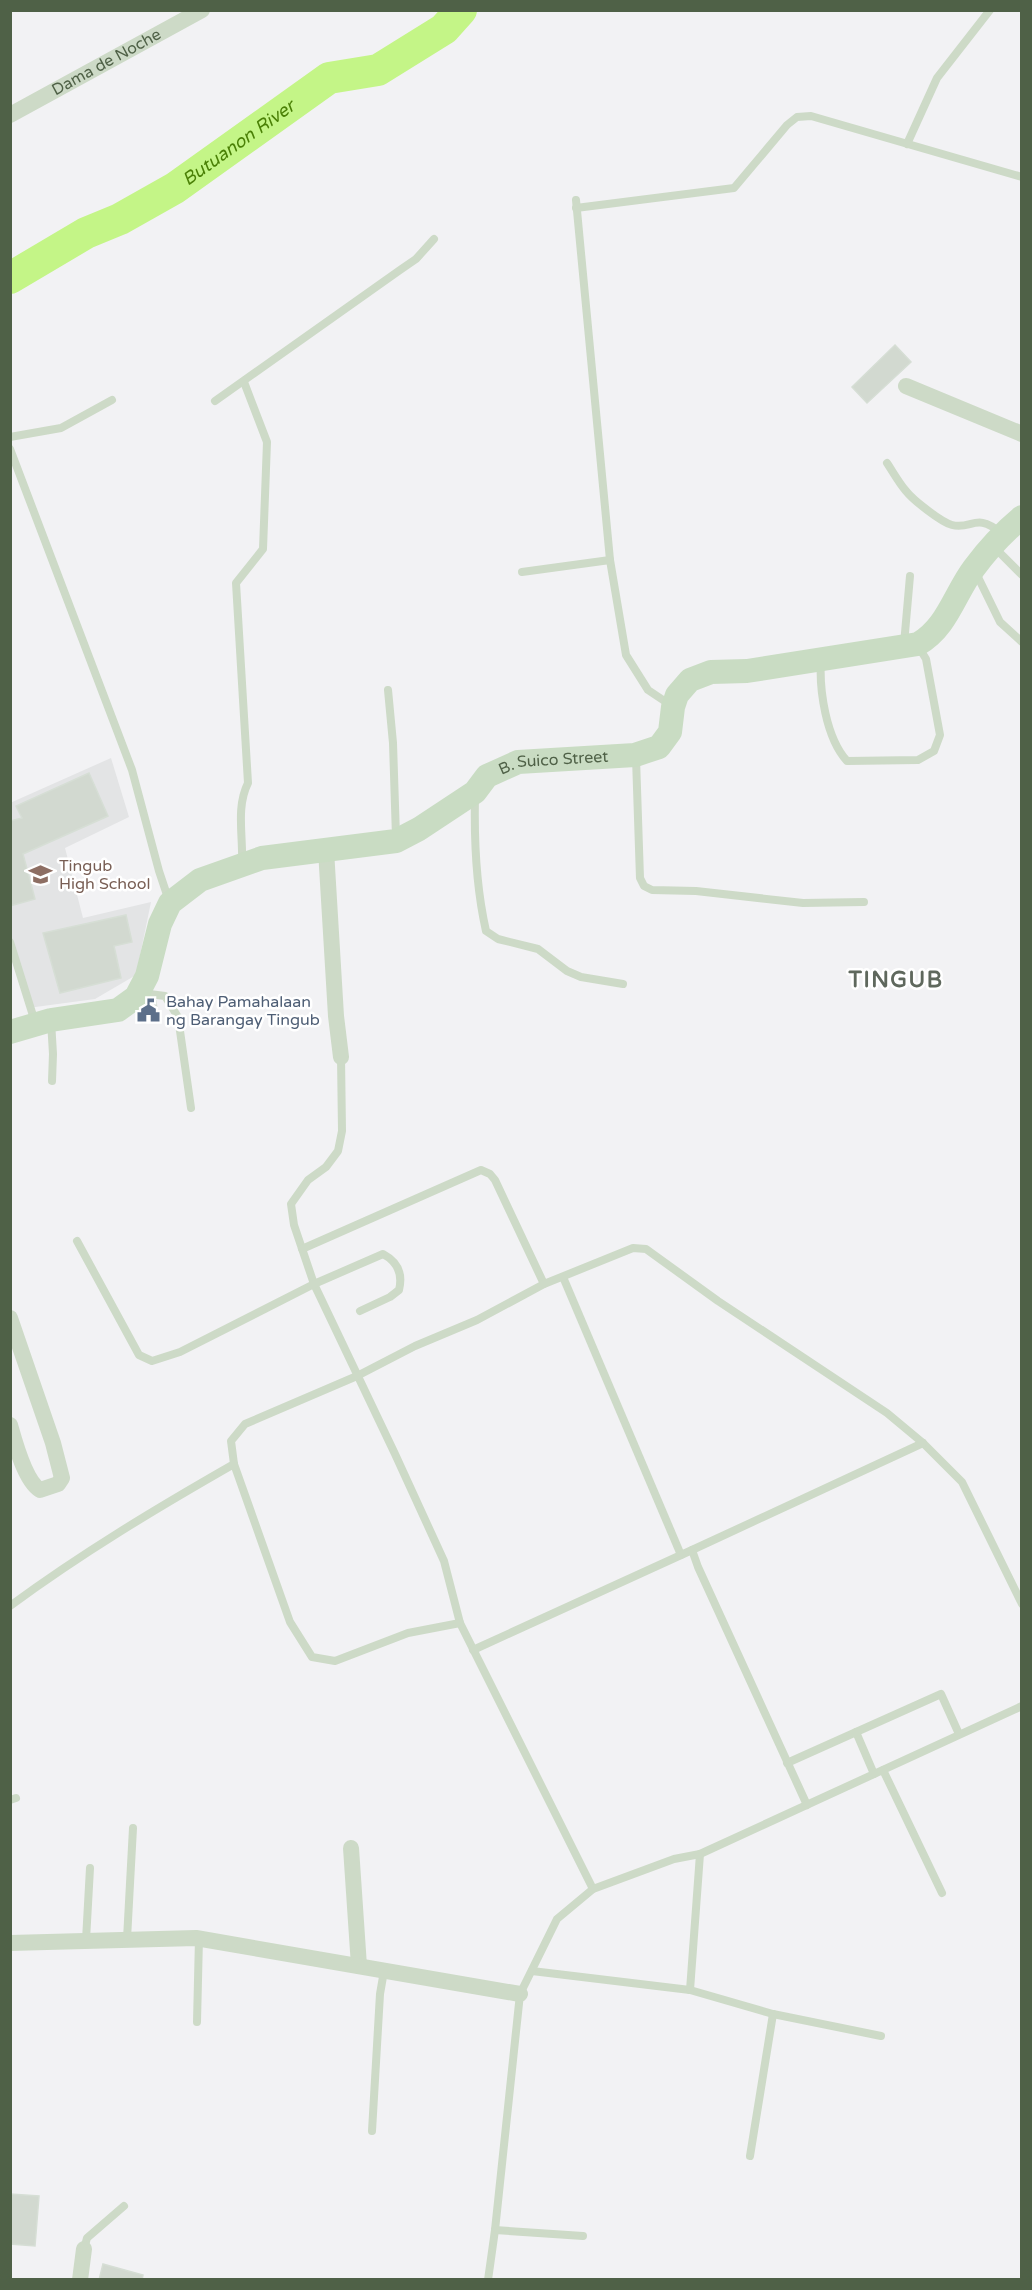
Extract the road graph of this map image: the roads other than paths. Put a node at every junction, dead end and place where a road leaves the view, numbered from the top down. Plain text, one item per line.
1 (202, 10) edge
2 (990, 10) edge
3 (10, 115) edge
4 (907, 144) junction
5 (1022, 177) edge
6 (434, 239) dead end
7 (244, 382) junction
8 (906, 386) dead end
9 (112, 400) dead end
10 (215, 401) dead end
11 (1022, 434) edge
12 (10, 437) edge
13 (10, 448) edge
14 (887, 463) dead end
15 (1022, 517) edge
16 (998, 540) junction
17 (610, 560) junction
18 (974, 568) junction
19 (522, 572) dead end
20 (1022, 575) edge
21 (910, 576) dead end
22 (1022, 642) edge
23 (911, 646) junction
24 (821, 660) junction
25 (388, 690) dead end
26 (673, 707) junction
27 (635, 755) junction
28 (475, 792) junction
29 (396, 841) junction
30 (326, 850) junction
31 (242, 864) junction
32 (864, 902) dead end
33 (170, 903) junction
34 (10, 942) edge
35 (622, 984) dead end
36 (138, 993) junction
37 (43, 1022) junction
38 (10, 1032) edge
39 (341, 1057) joint
40 (52, 1081) dead end
41 (191, 1108) dead end
42 (77, 1241) dead end
43 (302, 1249) junction
44 (563, 1277) junction
45 (314, 1284) junction
46 (544, 1284) junction
47 (360, 1311) dead end
48 (10, 1318) edge
49 (357, 1376) junction
50 (10, 1425) edge
51 (923, 1443) junction
52 (234, 1464) junction
53 (692, 1550) junction
54 (681, 1555) junction
55 (1021, 1600) edge
56 (10, 1606) edge
57 (460, 1623) junction
58 (474, 1650) junction
59 (1022, 1706) edge
60 (856, 1732) junction
61 (959, 1734) junction
62 (787, 1763) junction
63 (883, 1770) junction
64 (874, 1774) junction
65 (807, 1805) junction
66 (133, 1828) dead end
67 (351, 1848) dead end
68 (700, 1854) junction
69 (90, 1868) dead end
70 (593, 1889) junction
71 (942, 1893) dead end
72 (199, 1938) junction
73 (127, 1939) junction
74 (86, 1940) junction
75 (10, 1944) edge
76 (359, 1966) junction
77 (384, 1971) junction
78 (531, 1971) junction
79 (690, 1990) junction
80 (520, 1994) junction
81 (773, 2014) junction
82 (197, 2022) dead end
83 (881, 2036) dead end
84 (372, 2131) dead end
85 (750, 2156) dead end
86 (124, 2206) dead end
87 (495, 2230) junction
88 (584, 2236) dead end
89 (84, 2249) joint
90 (80, 2280) edge
91 (488, 2280) edge

1 - 3 street, Dama de Noche
2 - 4 lane
4 - 5 lane
4 - 17 lane
6 - 7 lane
7 - 10 lane
7 - 31 lane
8 - 11 street
9 - 12 lane
13 - 33 lane
14 - 16 lane
15 - 16 street
16 - 18 street
16 - 20 lane
17 - 19 lane
17 - 26 lane
18 - 22 lane
18 - 23 street
21 - 23 lane
23 - 24 street, B. Suico Street
23 - 24 lane
24 - 26 street, B. Suico Street
25 - 29 lane
26 - 27 street, B. Suico Street
27 - 28 street, B. Suico Street
27 - 32 lane
28 - 29 street, B. Suico Street
28 - 35 lane
29 - 30 street, B. Suico Street
30 - 31 street, B. Suico Street
30 - 39 street
31 - 33 street, B. Suico Street
33 - 36 street, B. Suico Street
34 - 37 lane
36 - 37 street
36 - 41 lane
37 - 38 street
37 - 40 lane
39 - 43 lane
42 - 45 lane
43 - 45 lane
43 - 46 lane
44 - 46 lane
44 - 51 lane
44 - 54 lane
45 - 47 lane
45 - 49 lane
46 - 49 lane
48 - 50 street
49 - 52 lane
49 - 57 lane
51 - 53 lane
51 - 55 lane
52 - 56 lane
52 - 57 lane
53 - 54 lane
53 - 62 lane
54 - 58 lane
57 - 58 lane
58 - 70 lane
59 - 61 lane
60 - 61 lane
60 - 62 lane
60 - 64 lane
61 - 63 lane
62 - 65 lane
63 - 64 lane
63 - 71 lane
64 - 65 lane
65 - 68 lane
66 - 73 lane
67 - 76 street
68 - 70 lane
68 - 79 lane
69 - 74 lane
70 - 78 lane
72 - 73 street
72 - 76 street
72 - 82 lane
73 - 74 street
74 - 75 street
76 - 77 street
77 - 80 street
77 - 84 lane
78 - 79 lane
78 - 80 lane
79 - 81 lane
80 - 87 lane
81 - 83 lane
81 - 85 lane
86 - 89 lane
87 - 88 lane
87 - 91 lane
89 - 90 street

